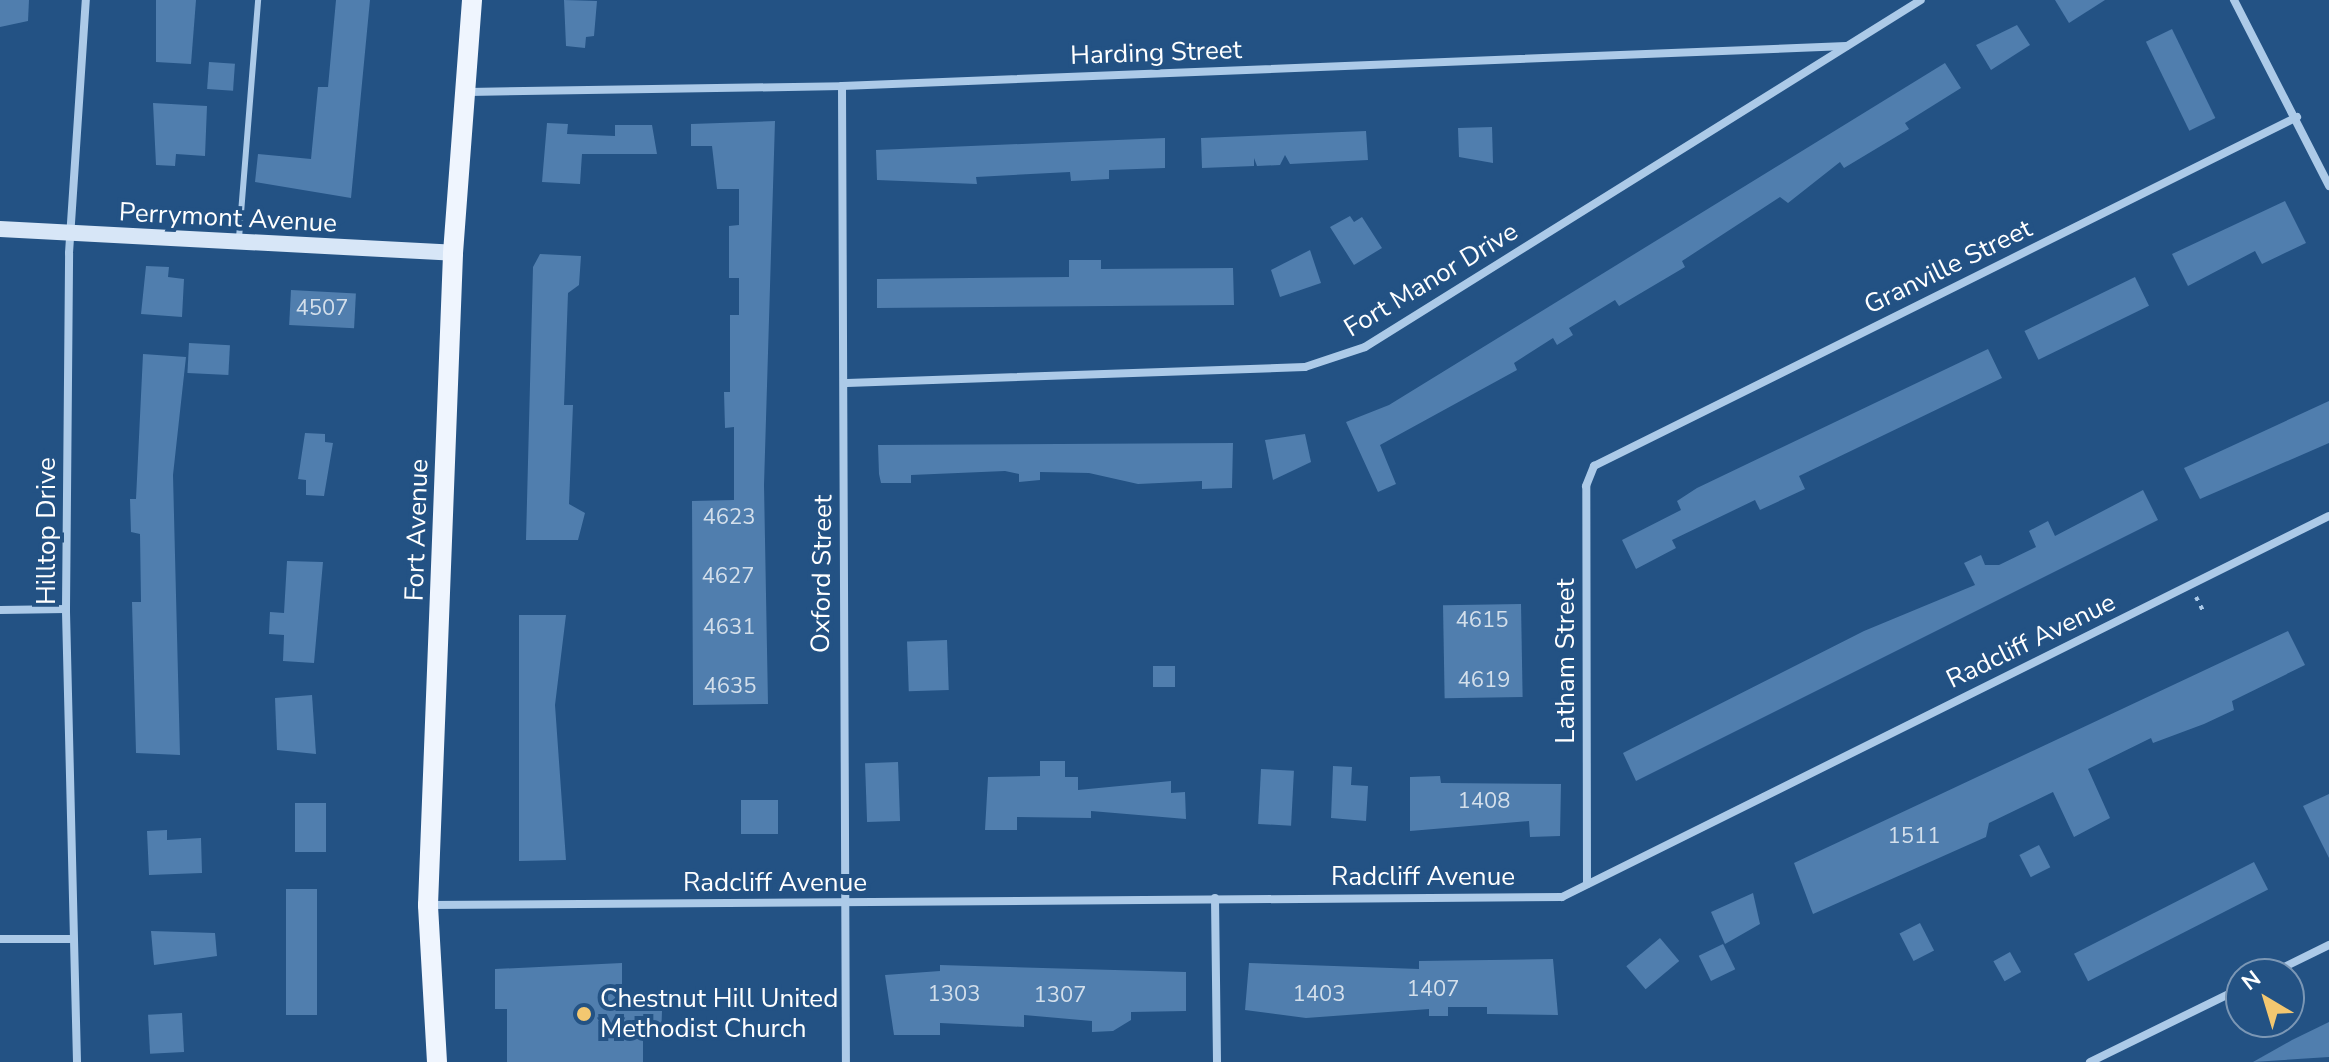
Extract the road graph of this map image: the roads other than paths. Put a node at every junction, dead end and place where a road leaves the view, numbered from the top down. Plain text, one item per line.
1 (86, 0) edge
2 (258, 0) edge
3 (472, 0) edge
4 (1921, 0) edge
5 (2234, 0) edge
6 (1846, 46) junction
7 (842, 86) junction
8 (467, 92) junction
9 (2297, 117) junction
10 (2329, 186) edge
11 (0, 229) edge
12 (72, 234) junction
13 (239, 242) junction
14 (453, 253) junction
15 (847, 383) junction
16 (1618, 453) joint
17 (2329, 516) edge
18 (66, 609) junction
19 (0, 610) edge
20 (1587, 884) junction
21 (1215, 898) junction
22 (845, 902) junction
23 (428, 905) junction
24 (0, 939) edge
25 (71, 939) junction
26 (2329, 945) edge
27 (2303, 958) edge
28 (2225, 996) edge
29 (77, 1062) edge
30 (437, 1062) edge
31 (846, 1062) edge
32 (1217, 1062) edge
33 (2090, 1062) edge

1 - 12 street, Hilltop Drive
2 - 13 lane
3 - 8 main road, Fort Avenue
4 - 6 street, Fort Manor Drive
5 - 9 street
6 - 7 street, Harding Street
6 - 15 street, Fort Manor Drive
7 - 8 street, Harding Street
7 - 15 street, Oxford Street
8 - 14 main road, Fort Avenue
9 - 10 street
9 - 16 street, Granville Street
11 - 12 street, Perrymont Avenue
12 - 13 street, Perrymont Avenue
12 - 18 street, Hilltop Drive
13 - 14 street, Perrymont Avenue
14 - 23 main road, Fort Avenue
15 - 22 street, Oxford Street
16 - 20 street, Latham Street
17 - 20 street, Radcliff Avenue
18 - 19 street
18 - 25 street, Hilltop Drive
20 - 21 street, Radcliff Avenue
21 - 22 street, Radcliff Avenue
21 - 32 street
22 - 23 street, Radcliff Avenue
22 - 31 street, Oxford Street
23 - 30 main road, Fort Avenue
24 - 25 street
25 - 29 street, Hilltop Drive
26 - 27 street
28 - 33 street

